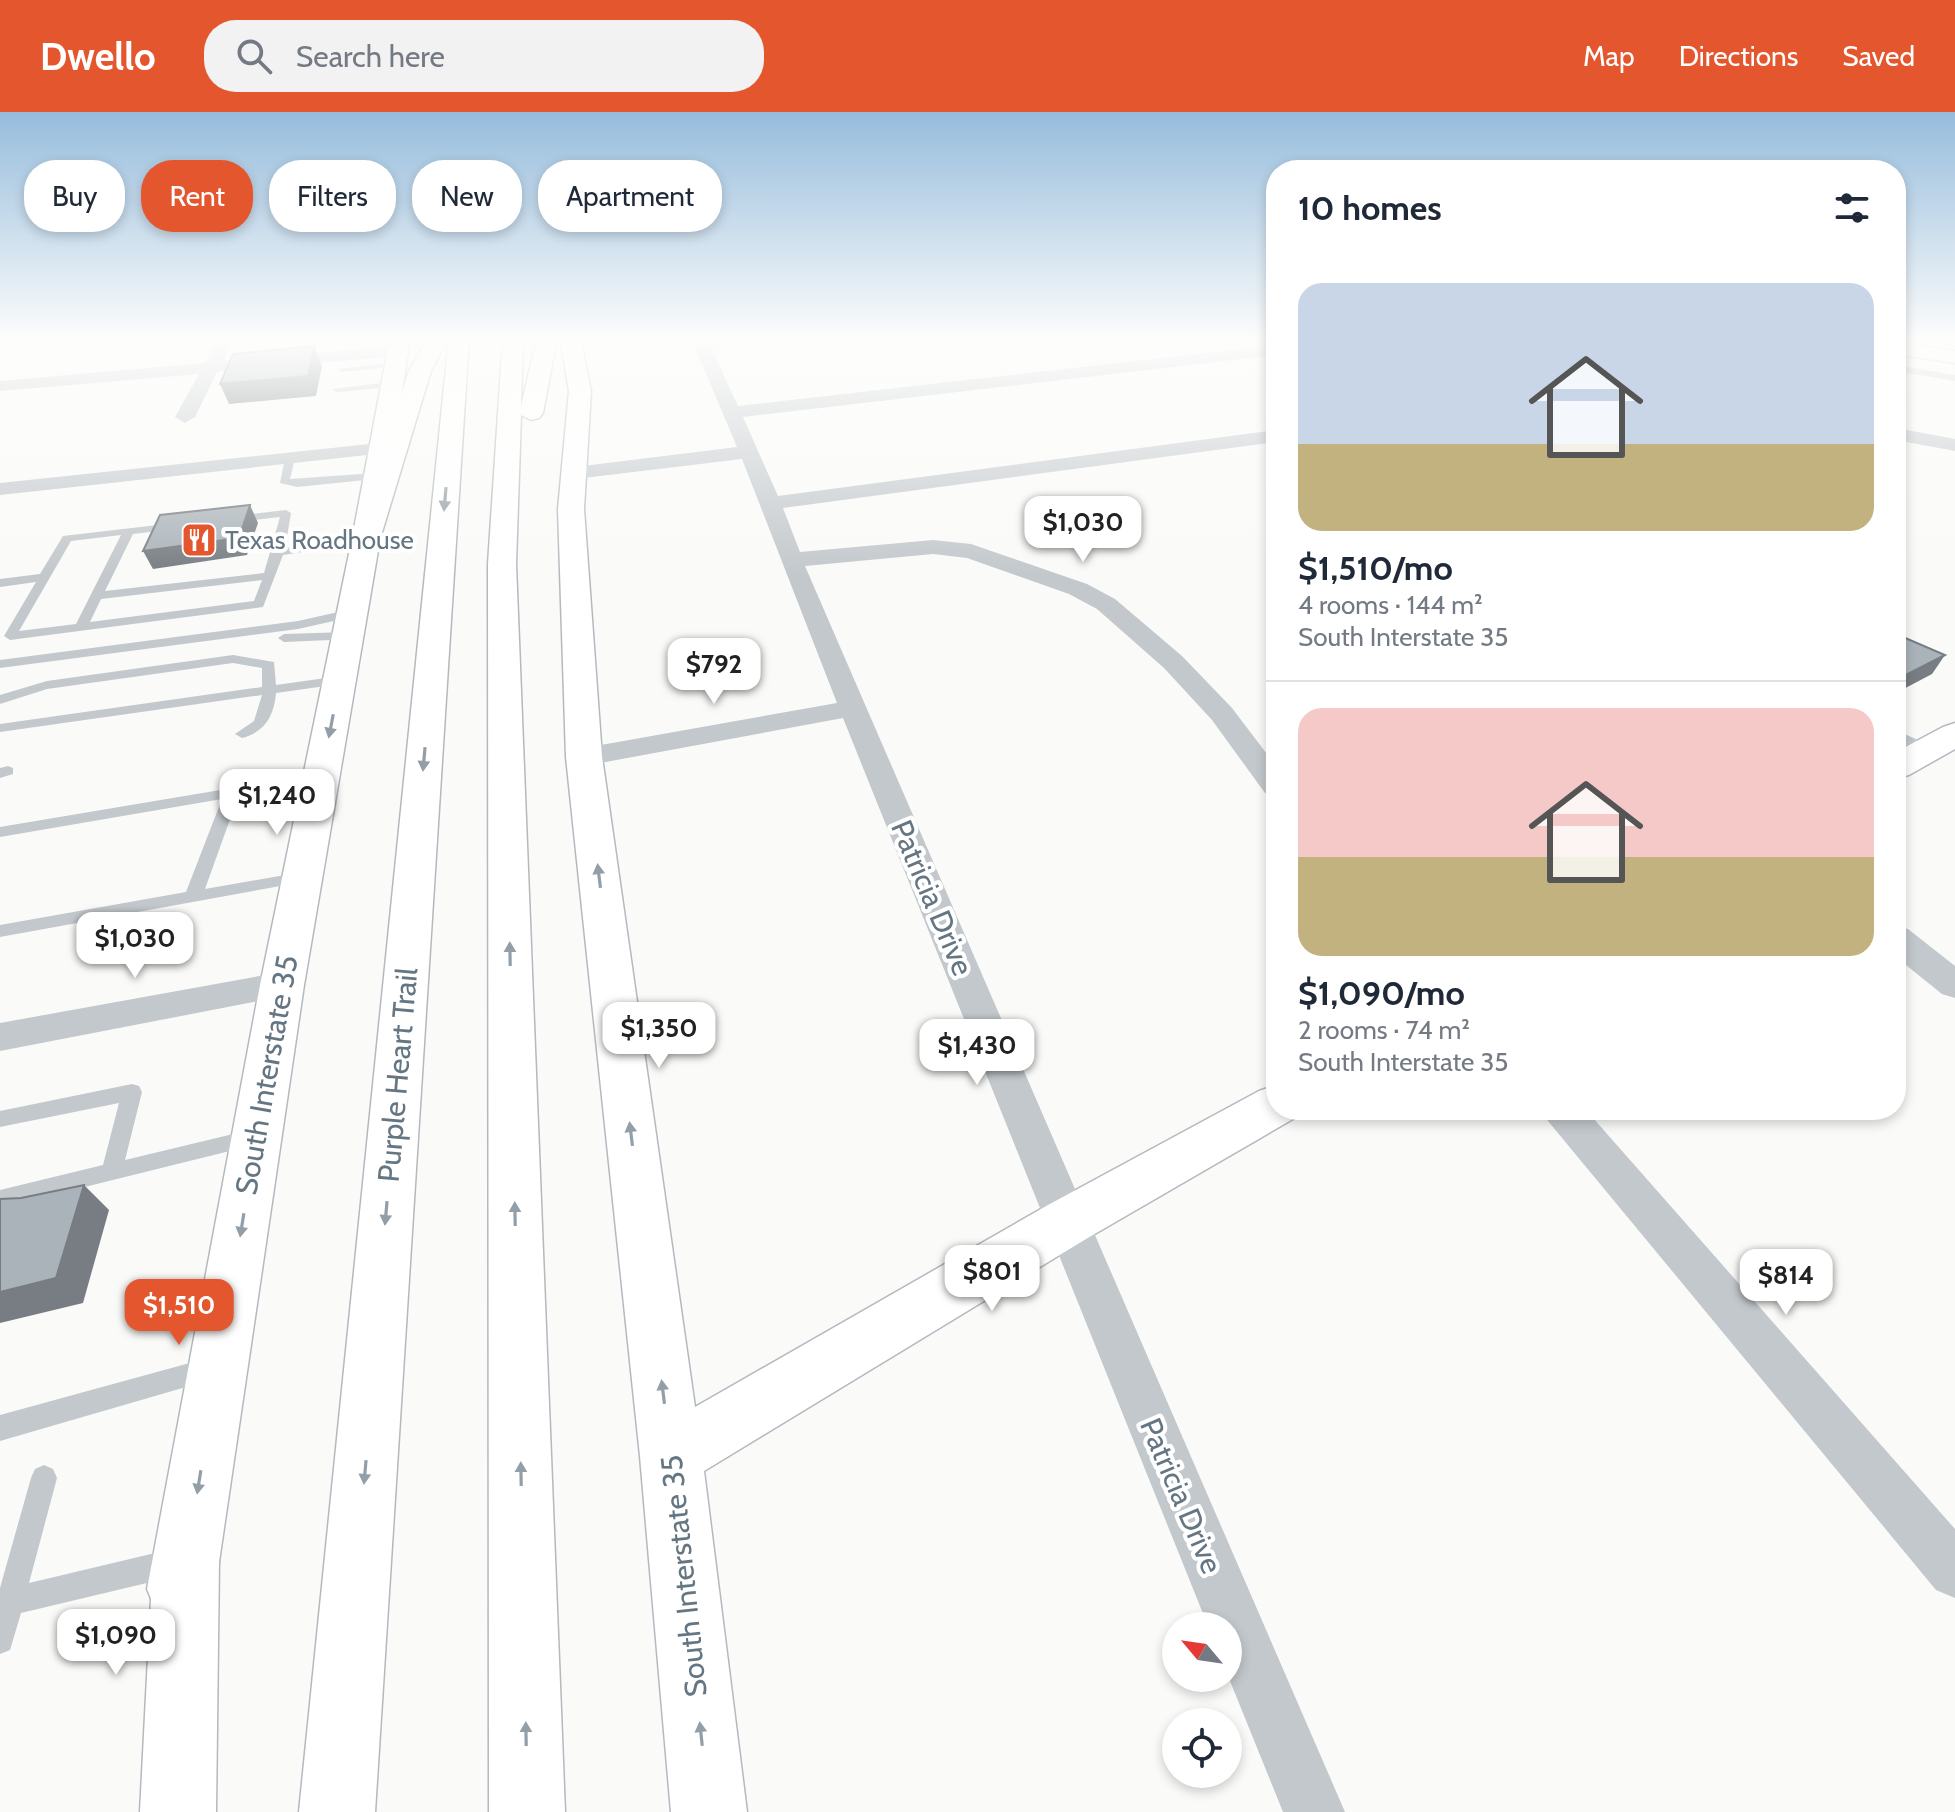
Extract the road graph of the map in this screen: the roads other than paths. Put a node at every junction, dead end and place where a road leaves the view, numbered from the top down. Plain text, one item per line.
1 (385, 417) edge
2 (405, 417) edge
3 (452, 417) edge
4 (509, 417) edge
5 (531, 417) edge
6 (578, 417) edge
7 (732, 417) edge
8 (1906, 436) edge
9 (1266, 440) edge
10 (1931, 440) junction
11 (1955, 445) edge
12 (379, 449) junction
13 (1906, 450) edge
14 (746, 452) junction
15 (290, 458) junction
16 (575, 473) junction
17 (375, 476) junction
18 (0, 489) edge
19 (772, 503) junction
20 (129, 531) junction
21 (366, 539) junction
22 (278, 552) junction
23 (791, 560) junction
24 (502, 564) junction
25 (269, 576) junction
26 (44, 577) junction
27 (0, 583) edge
28 (96, 596) junction
29 (350, 625) junction
30 (81, 627) junction
31 (38, 632) junction
32 (5, 636) edge
33 (185, 646) junction
34 (7, 668) edge
35 (340, 680) junction
36 (269, 690) junction
37 (0, 700) edge
38 (853, 708) junction
39 (0, 728) edge
40 (242, 734) dead end
41 (1926, 739) edge
42 (584, 757) junction
43 (1906, 758) edge
44 (1266, 773) edge
45 (321, 778) junction
46 (232, 793) junction
47 (0, 832) edge
48 (302, 877) junction
49 (193, 897) junction
50 (0, 931) edge
51 (1906, 946) edge
52 (282, 985) junction
53 (1955, 985) edge
54 (0, 1037) edge
55 (1266, 1111) edge
56 (0, 1119) edge
57 (1571, 1120) edge
58 (257, 1137) junction
59 (112, 1170) junction
60 (0, 1199) edge
61 (1067, 1222) junction
62 (218, 1367) junction
63 (0, 1428) edge
64 (671, 1456) junction
65 (44, 1478) dead end
66 (186, 1560) junction
67 (1955, 1571) edge
68 (10, 1602) junction
69 (0, 1640) edge
70 (140, 1812) edge
71 (178, 1812) edge
72 (337, 1812) edge
73 (527, 1812) edge
74 (709, 1812) edge
75 (1314, 1812) edge

1 - 12 main road, South Interstate 35
2 - 21 main road
3 -> 72 main road, Purple Heart Trail
4 - 24 main road
5 - 24 main road
6 - 16 main road, South Interstate 35
7 - 14 street, Patricia Drive
8 - 10 street
9 - 19 street
10 - 11 street
10 - 13 street
12 - 15 street
12 - 17 main road, South Interstate 35
14 - 16 street
14 - 19 street, Patricia Drive
15 - 17 lane
15 - 18 street
16 - 42 main road, South Interstate 35
17 - 21 main road, South Interstate 35
19 - 23 street, Patricia Drive
20 - 22 lane
20 - 26 lane
20 - 28 lane
21 - 22 lane
21 - 29 main road, South Interstate 35
22 - 25 lane
23 - 38 street, Patricia Drive
23 - 44 street
73 -> 24 main road
25 - 28 lane
25 - 30 lane
26 - 27 lane
26 - 32 lane
28 - 30 lane
29 - 33 lane
29 - 33 lane
29 - 35 main road, South Interstate 35
30 - 31 lane
31 - 32 lane
31 - 34 lane
33 - 34 lane
33 - 34 lane
35 - 36 lane
35 -> 45 main road, South Interstate 35
36 - 37 lane
36 - 39 lane
36 - 40 lane
38 - 42 street
38 - 61 street, Patricia Drive
41 - 43 main road
64 -> 42 main road, South Interstate 35
45 - 46 lane
45 - 48 main road, South Interstate 35
46 - 47 lane
46 - 49 lane
48 - 49 lane
48 - 52 main road, South Interstate 35
49 - 50 lane
51 - 53 street
52 - 54 street
52 - 58 main road, South Interstate 35
55 - 61 main road
56 - 59 lane
57 - 67 street
58 - 59 lane
58 -> 62 main road, South Interstate 35
59 - 60 lane
61 - 64 main road
61 - 75 street, Patricia Drive
62 - 63 lane
62 -> 66 main road, South Interstate 35
74 -> 64 main road, South Interstate 35
65 - 68 lane
66 - 68 lane
66 - 70 main road, South Interstate 35
66 - 71 main road
68 - 69 lane

